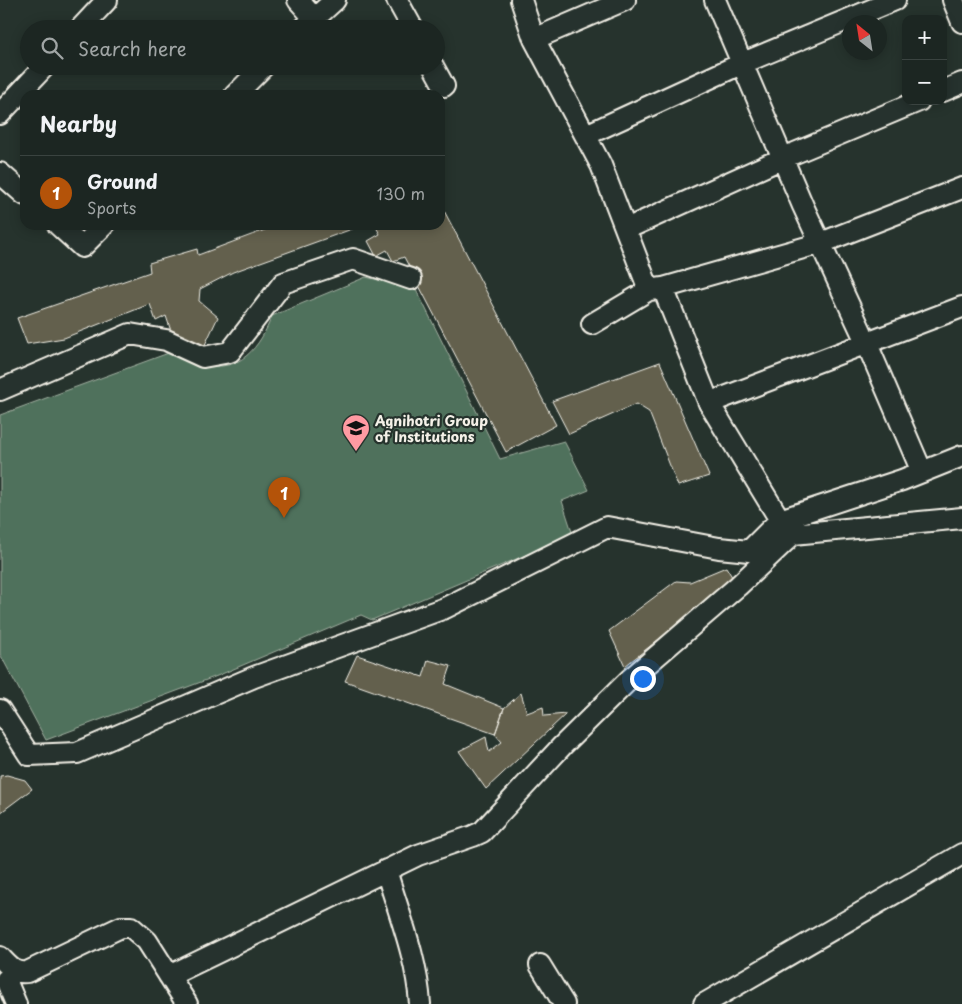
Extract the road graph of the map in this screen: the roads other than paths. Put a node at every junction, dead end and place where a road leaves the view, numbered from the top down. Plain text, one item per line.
1 (106, 0) edge
2 (298, 0) edge
3 (335, 0) edge
4 (397, 0) edge
5 (521, 0) edge
6 (624, 0) edge
7 (715, 0) edge
8 (895, 0) edge
9 (953, 0) edge
10 (88, 20) edge
11 (308, 20) edge
12 (312, 20) edge
13 (408, 20) edge
14 (962, 22) edge
15 (534, 39) junction
16 (743, 63) junction
17 (36, 75) edge
18 (255, 75) edge
19 (438, 75) edge
20 (962, 83) edge
21 (444, 86) dead end
22 (947, 89) edge
23 (22, 90) edge
24 (240, 90) edge
25 (20, 92) edge
26 (909, 105) edge
27 (0, 114) edge
28 (586, 135) junction
29 (783, 158) junction
30 (0, 173) edge
31 (962, 188) edge
32 (20, 191) edge
33 (626, 229) junction
34 (63, 230) edge
35 (99, 230) edge
36 (821, 242) junction
37 (411, 279) dead end
38 (656, 289) junction
39 (962, 307) edge
40 (592, 324) dead end
41 (867, 344) junction
42 (0, 390) edge
43 (709, 403) junction
44 (962, 456) edge
45 (922, 472) junction
46 (962, 518) edge
47 (787, 527) junction
48 (0, 710) edge
49 (962, 854) edge
50 (386, 870) junction
51 (0, 957) edge
52 (540, 965) dead end
53 (169, 976) junction
54 (9, 978) edge
55 (16, 1004) edge
56 (187, 1004) edge
57 (420, 1004) edge
58 (564, 1004) edge
59 (704, 1004) edge

1 - 10 street
2 - 11 street
3 - 12 street
4 - 13 street
5 - 15 street
6 - 15 street
7 - 16 street
8 - 16 street
9 - 14 street
15 - 28 street
16 - 28 street
16 - 29 street
17 - 23 street
18 - 24 street
19 - 21 street
20 - 22 street
25 - 27 street
26 - 29 street
28 - 33 street
29 - 33 street
29 - 36 street
30 - 32 street
31 - 36 street
33 - 38 street
34 - 35 street
36 - 38 street
36 - 41 street
37 - 42 street
38 - 40 street
38 - 43 street
39 - 41 street
41 - 43 street
41 - 45 street
43 - 47 street
44 - 45 street
45 - 47 street
46 - 47 street
47 - 48 street
47 - 50 street
49 - 59 street
50 - 53 street
50 - 57 street
51 - 54 street
52 - 58 street
53 - 54 street
53 - 56 street
54 - 55 street

